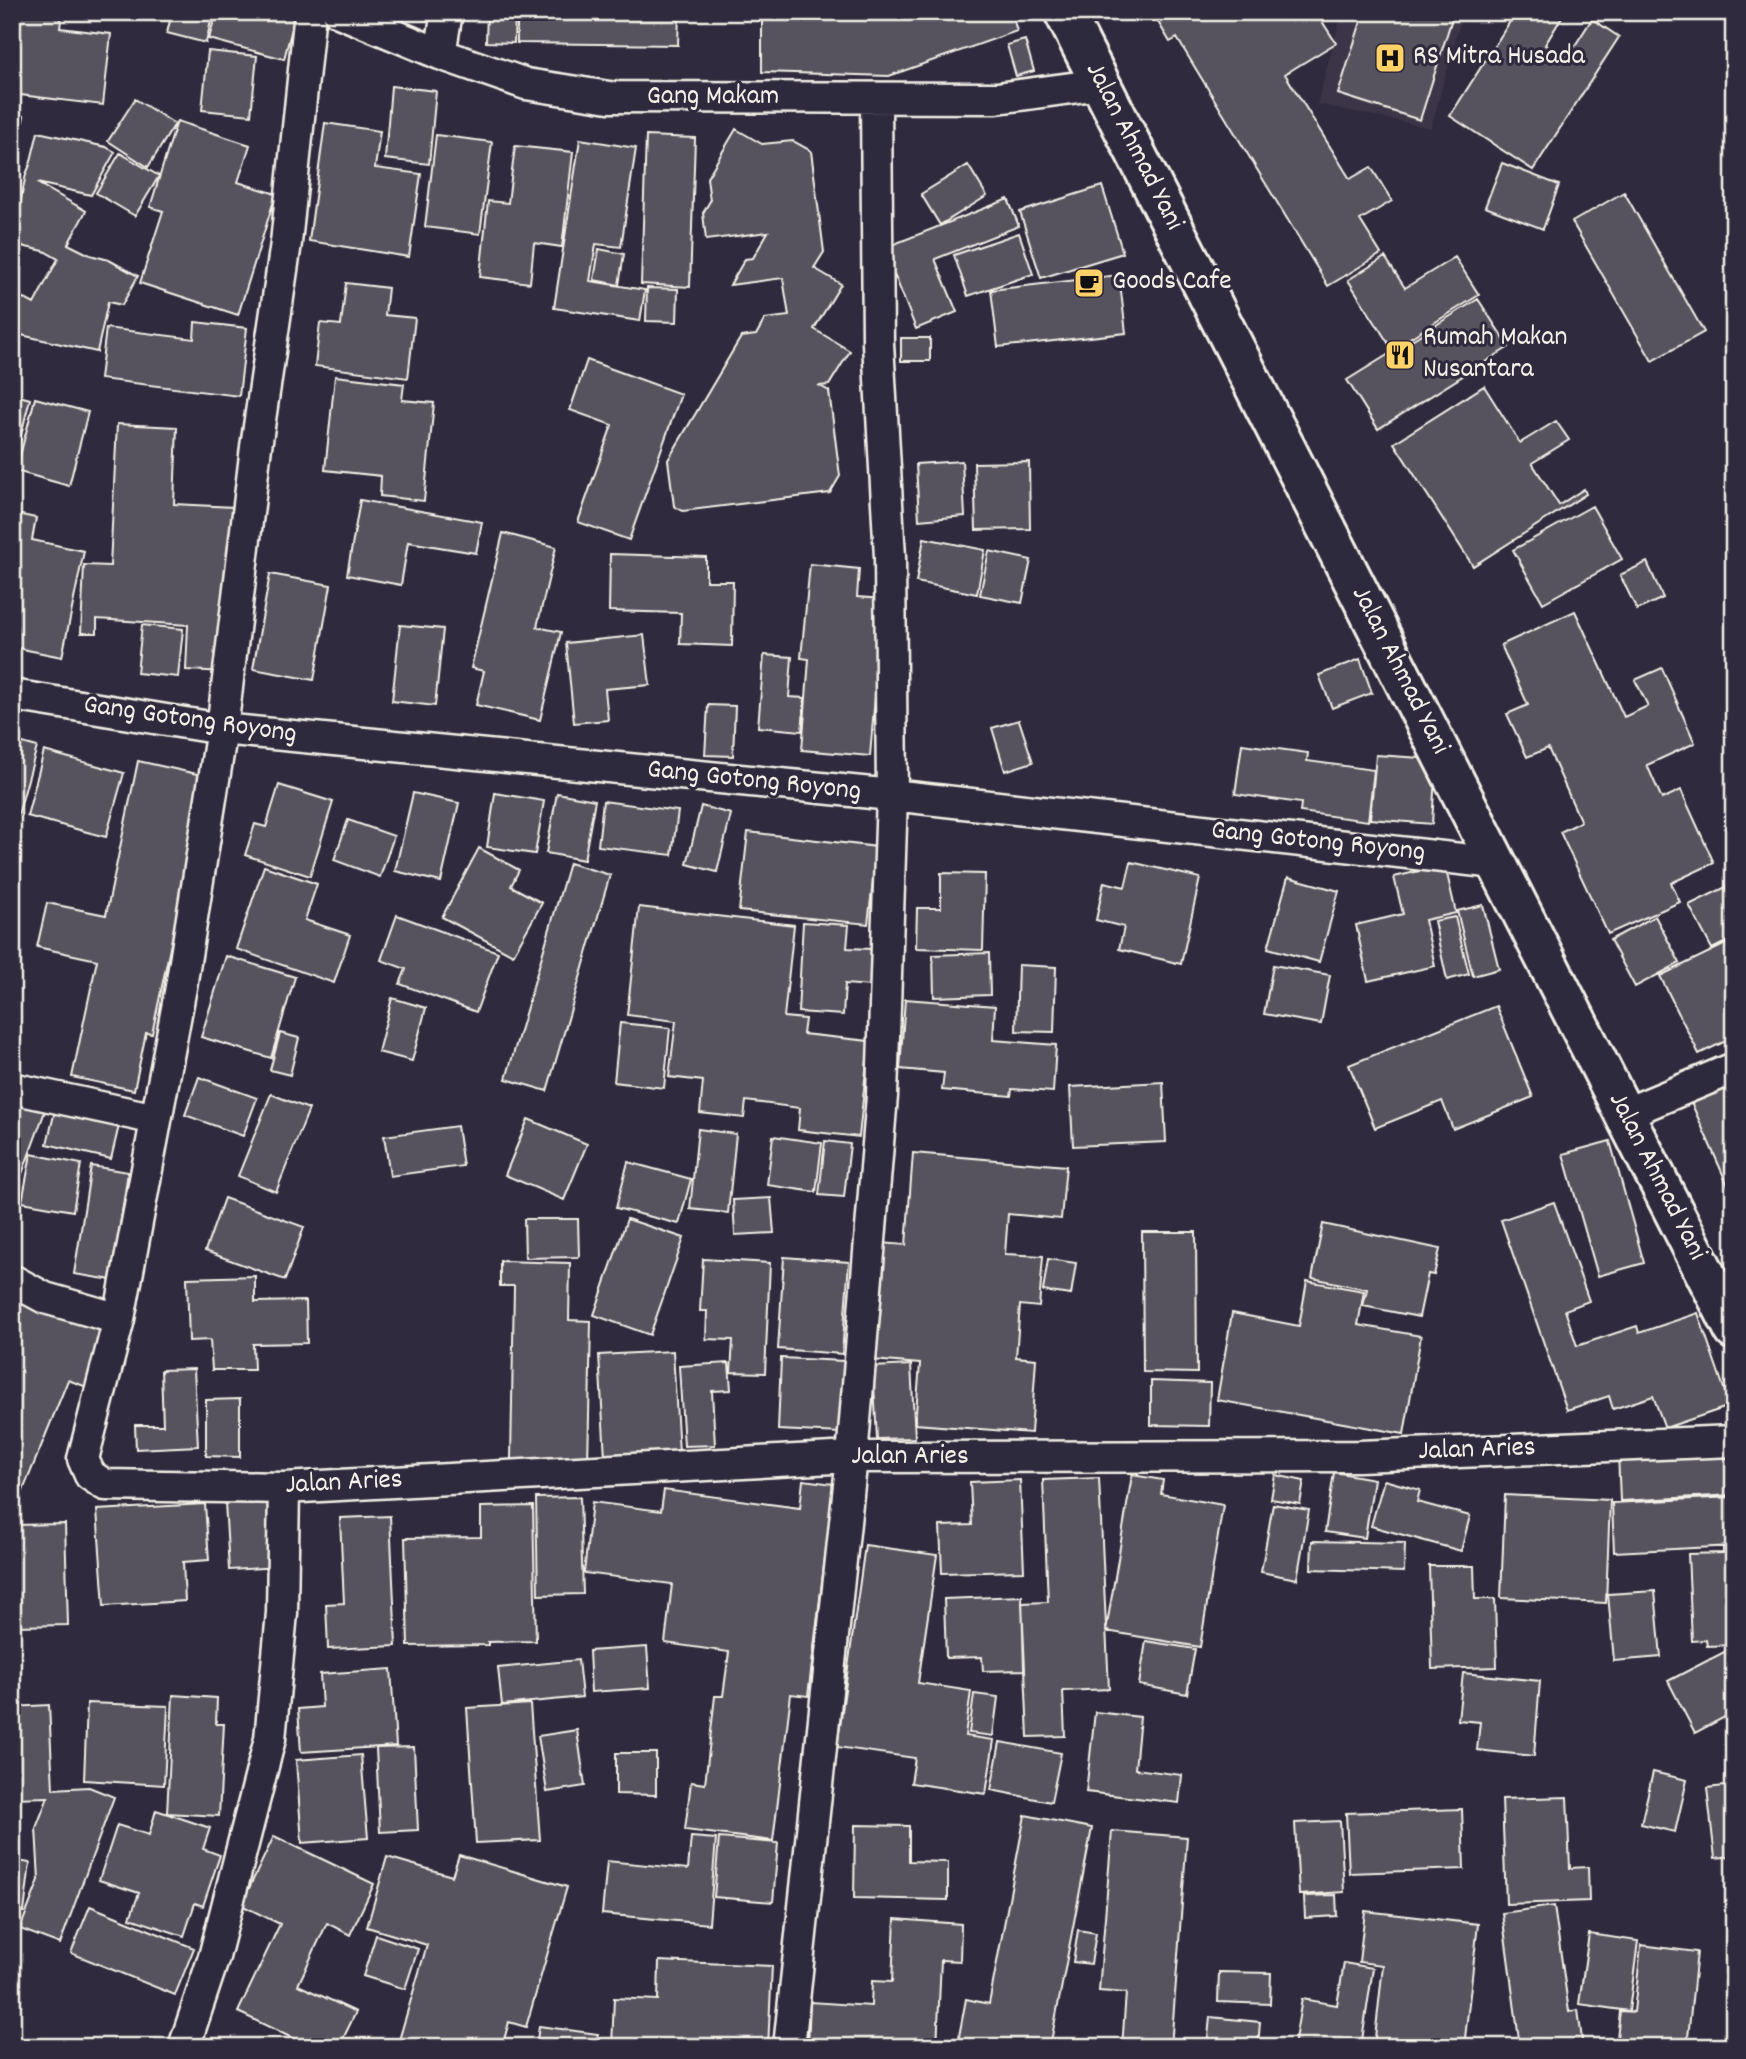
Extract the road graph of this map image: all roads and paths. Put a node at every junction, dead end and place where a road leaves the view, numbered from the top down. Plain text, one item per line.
1 (310, 12) edge
2 (340, 12) edge
3 (447, 12) edge
4 (1064, 12) edge
5 (440, 54) junction
6 (1101, 84) junction
7 (876, 99) junction
8 (12, 695) edge
9 (222, 729) junction
10 (892, 796) junction
11 (1496, 863) junction
12 (1734, 1068) edge
13 (12, 1088) edge
14 (1624, 1114) junction
15 (156, 1119) junction
16 (12, 1280) edge
17 (119, 1319) junction
18 (1734, 1330) edge
19 (1734, 1441) edge
20 (852, 1457) junction
21 (285, 1488) junction
22 (184, 2047) edge
23 (789, 2047) edge

1 - 9 street
2 - 5 street, Gang Makam
3 - 5 street
4 - 6 highway, Jalan Ahmad Yani
5 - 7 street, Gang Makam
6 - 7 street, Gang Makam
6 - 11 highway, Jalan Ahmad Yani
7 - 10 street
8 - 9 street, Gang Gotong Royong
9 - 10 street, Gang Gotong Royong
9 - 15 street
10 - 11 street, Gang Gotong Royong
10 - 20 street
11 - 14 highway, Jalan Ahmad Yani
12 - 14 street
13 - 15 street
14 - 18 highway, Jalan Ahmad Yani
15 - 17 street
16 - 17 street
17 - 21 street, Jalan Aries
19 - 20 street, Jalan Aries
20 - 21 street, Jalan Aries
20 - 23 street
21 - 22 street

